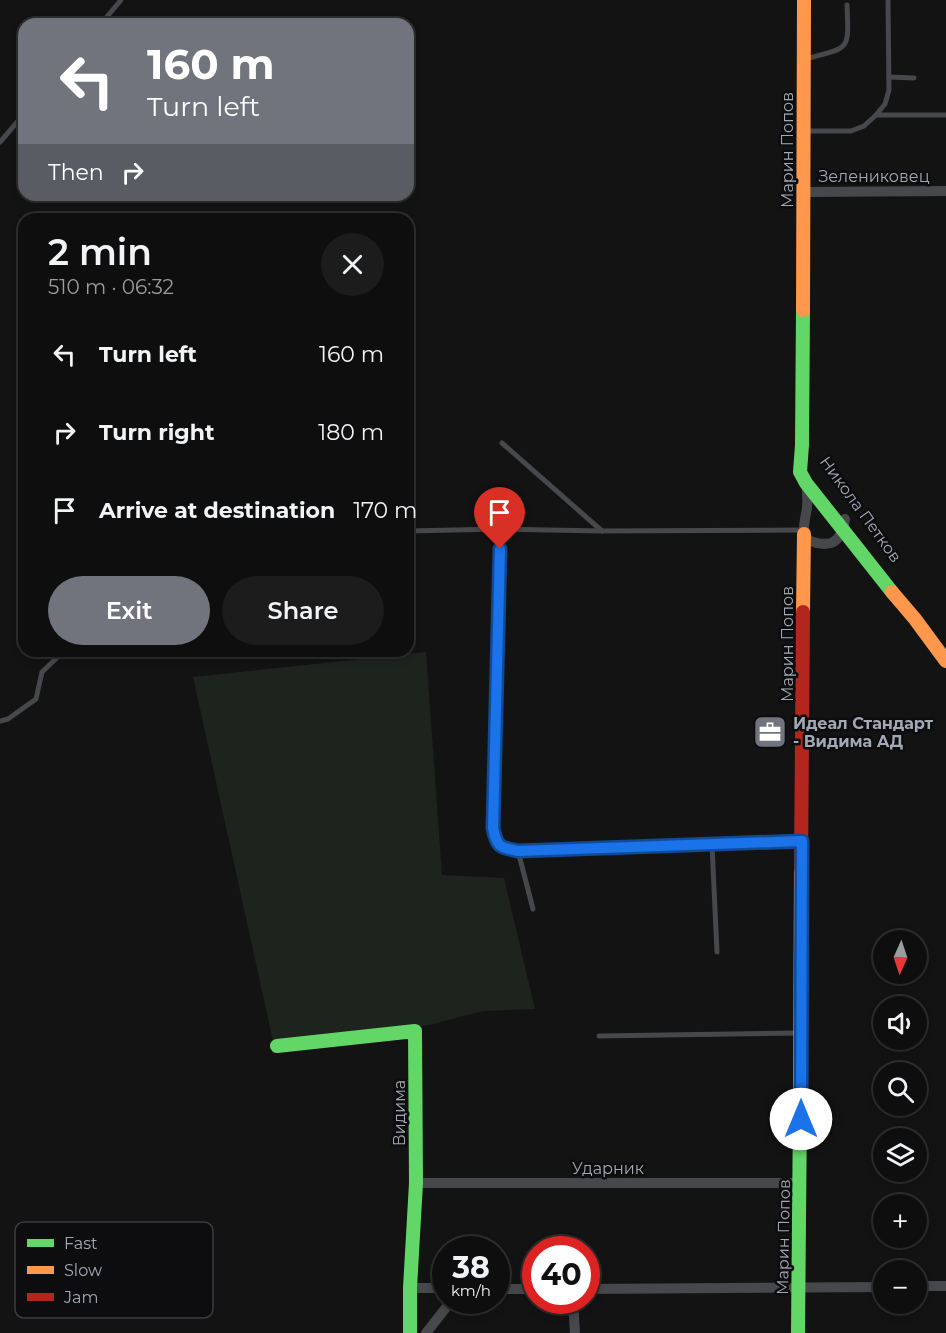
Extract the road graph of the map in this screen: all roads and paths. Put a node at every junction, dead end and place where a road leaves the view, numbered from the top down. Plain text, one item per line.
1 (122, 0) edge
2 (804, 0) edge
3 (888, 0) edge
4 (847, 5) dead end
5 (106, 18) edge
6 (804, 60) junction
7 (889, 77) junction
8 (914, 78) dead end
9 (876, 115) junction
10 (946, 115) edge
11 (18, 121) edge
12 (803, 131) junction
13 (0, 142) edge
14 (946, 191) edge
15 (803, 192) junction
16 (502, 443) dead end
17 (802, 445) junction
18 (806, 483) junction
19 (829, 505) junction
20 (806, 513) junction
21 (844, 525) junction
22 (500, 529) junction
23 (414, 530) edge
24 (602, 531) junction
25 (804, 532) junction
26 (825, 544) junction
27 (804, 566) junction
28 (58, 657) edge
29 (946, 661) edge
30 (0, 721) edge
31 (802, 841) junction
32 (712, 845) junction
33 (518, 851) junction
34 (533, 909) dead end
35 (717, 952) dead end
36 (801, 1033) junction
37 (599, 1036) dead end
38 (277, 1046) dead end
39 (416, 1183) junction
40 (800, 1183) junction
41 (927, 1286) edge
42 (946, 1286) edge
43 (873, 1287) edge
44 (410, 1288) junction
45 (432, 1288) edge
46 (799, 1288) junction
47 (600, 1289) edge
48 (441, 1314) edge
49 (573, 1314) edge
50 (410, 1333) edge
51 (426, 1333) edge
52 (574, 1333) edge
53 (798, 1333) edge

1 - 5 lane
2 - 6 street, Марин Попов
3 - 7 lane
4 - 6 lane
6 - 12 street, Марин Попов
7 - 8 lane
7 - 9 lane
9 - 10 lane
9 - 12 lane
11 - 13 lane
12 - 15 street, Марин Попов
14 - 15 street, Зелениковец
15 - 17 street, Марин Попов
16 - 24 lane
17 - 18 street, Никола Петков
17 - 19 street, Никола Петков
18 - 19 street, Никола Петков
18 - 20 street
19 - 20 street
19 - 21 street, Никола Петков
20 - 25 street
21 - 26 street
21 - 29 street, Никола Петков
22 - 23 lane
22 - 24 lane
22 - 33 lane
24 - 25 lane
25 - 26 street
25 - 27 street, Марин Попов
26 - 27 street
27 - 31 street, Марин Попов
28 - 30 lane
31 - 32 lane
31 - 36 street, Марин Попов
32 - 33 lane
32 - 35 lane
33 - 34 lane
36 - 37 lane
36 - 40 street, Марин Попов
38 - 39 street, Видима
39 - 40 street, Ударник
39 - 44 street, Видима
40 - 46 street, Марин Попов
41 - 42 street
43 - 46 street
44 - 45 street
44 - 50 street, Видима
46 - 47 street
46 - 53 street, Марин Попов
48 - 51 street
49 - 52 street

